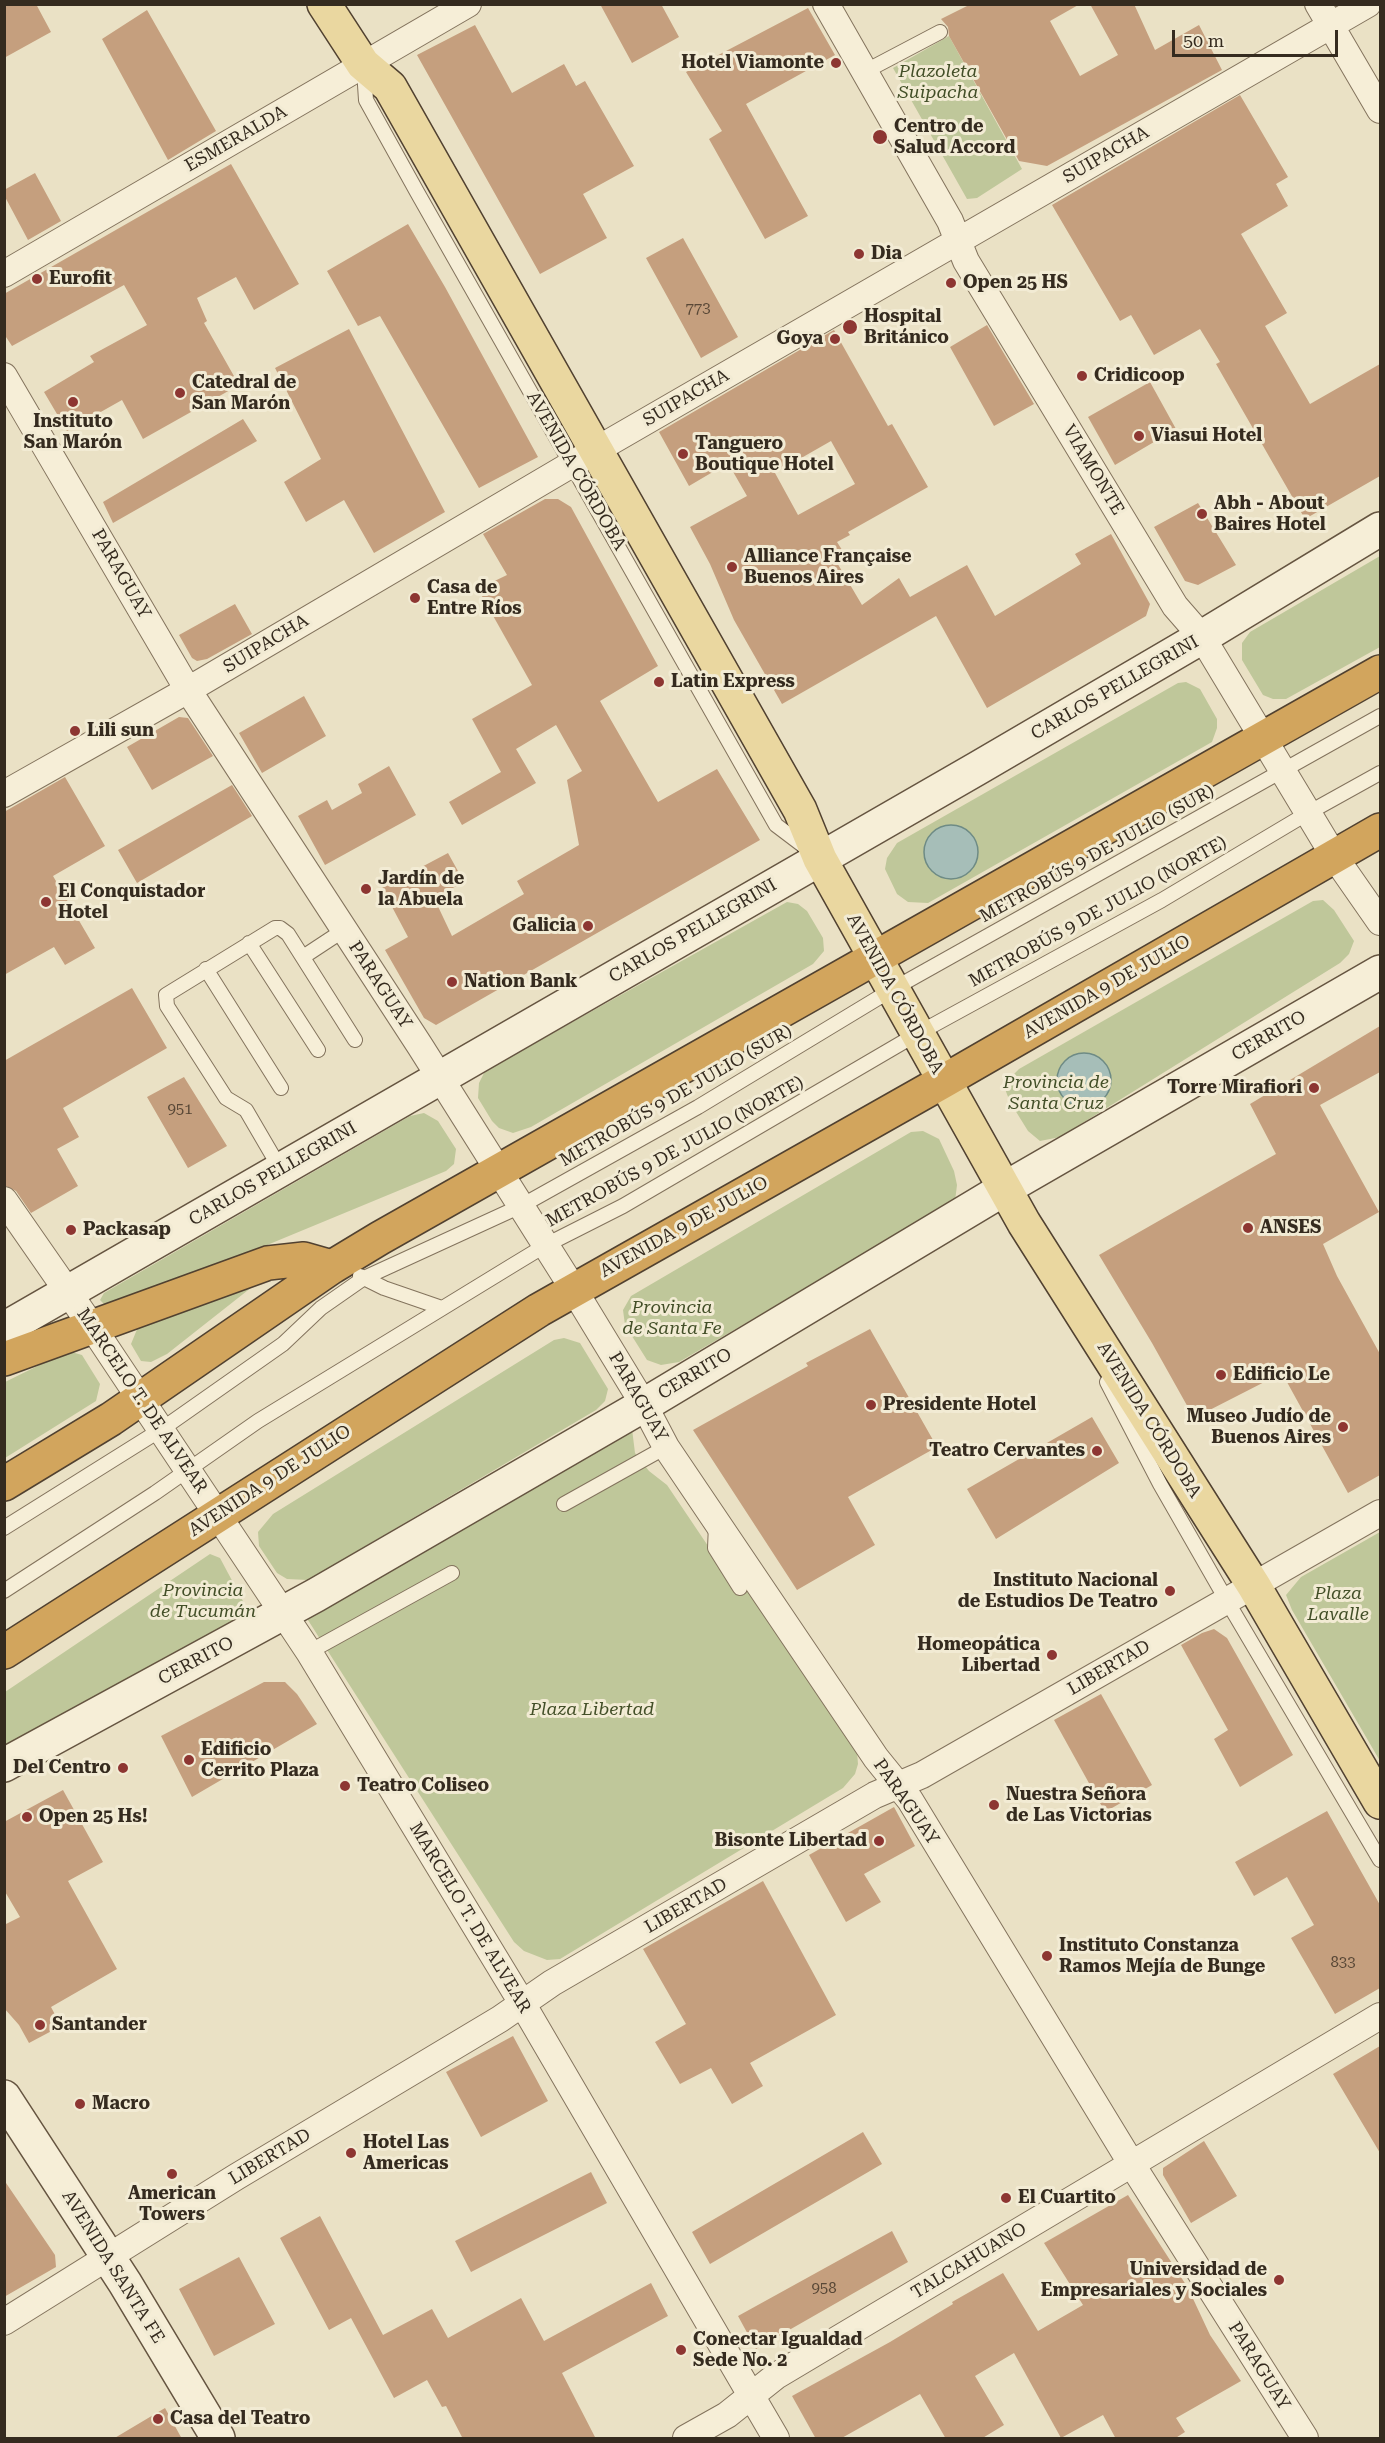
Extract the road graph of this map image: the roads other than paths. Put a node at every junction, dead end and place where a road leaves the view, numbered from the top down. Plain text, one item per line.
1 (324, 4) edge
2 (468, 4) edge
3 (826, 4) edge
4 (1368, 4) edge
5 (1324, 15) edge
6 (940, 32) dead end
7 (363, 64) junction
8 (864, 72) junction
9 (1380, 110) edge
10 (958, 240) junction
11 (4, 274) edge
12 (4, 376) edge
13 (584, 457) junction
14 (1380, 529) edge
15 (1202, 637) junction
16 (1380, 672) edge
17 (188, 690) junction
18 (1380, 716) edge
19 (1264, 740) junction
20 (1282, 770) junction
21 (1380, 773) edge
22 (4, 794) edge
23 (1308, 813) junction
24 (1380, 830) edge
25 (1334, 856) junction
26 (820, 859) junction
27 (1380, 922) edge
28 (344, 930) junction
29 (249, 944) junction
30 (875, 956) junction
31 (303, 957) junction
32 (206, 969) junction
33 (1380, 972) edge
34 (892, 989) junction
35 (917, 1034) junction
36 (355, 1040) dead end
37 (318, 1050) dead end
38 (439, 1078) junction
39 (944, 1081) junction
40 (281, 1088) dead end
41 (281, 1170) junction
42 (498, 1170) junction
43 (1004, 1189) junction
44 (4, 1200) edge
45 (520, 1206) junction
46 (546, 1245) junction
47 (332, 1267) junction
48 (364, 1278) junction
49 (574, 1290) junction
50 (68, 1292) junction
51 (442, 1308) junction
52 (93, 1328) junction
53 (4, 1329) edge
54 (4, 1359) edge
55 (140, 1399) junction
56 (644, 1405) junction
57 (162, 1429) junction
58 (666, 1447) junction
59 (187, 1469) junction
60 (4, 1484) edge
61 (564, 1504) dead end
62 (1380, 1513) edge
63 (218, 1515) junction
64 (716, 1520) junction
65 (4, 1528) edge
66 (452, 1573) dead end
67 (740, 1588) dead end
68 (4, 1591) edge
69 (1250, 1605) junction
70 (283, 1613) junction
71 (4, 1652) edge
72 (309, 1652) junction
73 (4, 1765) edge
74 (897, 1786) junction
75 (1380, 1802) edge
76 (1380, 1860) edge
77 (522, 2003) junction
78 (1380, 2016) edge
79 (4, 2097) edge
80 (1131, 2163) junction
81 (108, 2257) junction
82 (4, 2322) edge
83 (751, 2396) junction
84 (218, 2439) edge
85 (686, 2439) edge
86 (776, 2439) edge
87 (1305, 2439) edge

1 - 7 main road, AVENIDA CÓRDOBA
2 - 7 street, ESMERALDA
3 - 8 street, VIAMONTE
4 - 5 street, SUIPACHA
5 - 9 street
5 - 10 street, SUIPACHA
6 - 8 lane
7 - 11 street, ESMERALDA
7 - 13 main road, AVENIDA CÓRDOBA
8 - 10 street, VIAMONTE
10 - 13 street, SUIPACHA
10 - 15 street, VIAMONTE
12 - 17 street, PARAGUAY
13 - 17 street, SUIPACHA
13 - 26 main road, AVENIDA CÓRDOBA
14 - 15 street, CARLOS PELLEGRINI
15 - 19 street, VIAMONTE
15 - 26 street, CARLOS PELLEGRINI
16 - 19 highway
17 - 22 street, SUIPACHA
17 - 28 street, PARAGUAY
18 - 20 lane, METROBÚS 9 DE JULIO (SUR)
19 - 20 street, VIAMONTE
19 - 30 highway
20 - 23 street, VIAMONTE
20 - 34 lane, METROBÚS 9 DE JULIO (SUR)
21 - 23 lane, METROBÚS 9 DE JULIO (NORTE)
23 - 25 street, VIAMONTE
23 - 35 lane, METROBÚS 9 DE JULIO (NORTE)
24 - 25 highway, AVENIDA 9 DE JULIO
25 - 27 street, VIAMONTE
25 - 39 highway, AVENIDA 9 DE JULIO
26 - 30 main road, AVENIDA CÓRDOBA
26 - 38 street, CARLOS PELLEGRINI
28 - 31 lane
28 - 38 street, PARAGUAY
29 - 31 lane
29 - 32 lane
29 - 37 lane
30 - 34 main road, AVENIDA CÓRDOBA
30 - 42 highway
31 - 36 lane
32 - 40 lane
32 - 41 lane
33 - 43 street, CERRITO
34 - 35 main road, AVENIDA CÓRDOBA
34 - 45 lane, METROBÚS 9 DE JULIO (SUR)
35 - 39 main road, AVENIDA CÓRDOBA
35 - 46 lane, METROBÚS 9 DE JULIO (NORTE)
38 - 41 street, CARLOS PELLEGRINI
38 - 42 street, PARAGUAY
39 - 43 main road, AVENIDA CÓRDOBA
39 - 49 highway, AVENIDA 9 DE JULIO
41 - 50 street, CARLOS PELLEGRINI
42 - 45 street, PARAGUAY
42 - 47 highway
43 - 56 street, CERRITO
43 - 69 main road, AVENIDA CÓRDOBA
44 - 50 street, MARCELO T. DE ALVEAR
45 - 46 street, PARAGUAY
45 - 48 lane, METROBÚS 9 DE JULIO (SUR)
46 - 49 street, PARAGUAY
46 - 51 lane, METROBÚS 9 DE JULIO (NORTE)
47 - 48 lane
47 - 52 highway
47 - 55 highway
48 - 51 lane
48 - 57 lane, METROBÚS 9 DE JULIO (SUR)
49 - 56 street, PARAGUAY
49 - 63 highway, AVENIDA 9 DE JULIO
50 - 52 street, MARCELO T. DE ALVEAR
50 - 53 street, CARLOS PELLEGRINI
51 - 59 lane, METROBÚS 9 DE JULIO (NORTE)
52 - 54 highway
52 - 55 street, MARCELO T. DE ALVEAR
55 - 57 street, MARCELO T. DE ALVEAR
55 - 60 highway
56 - 58 street, PARAGUAY
56 - 70 street, CERRITO
57 - 59 street, MARCELO T. DE ALVEAR
57 - 65 lane, METROBÚS 9 DE JULIO (SUR)
58 - 61 lane
58 - 64 street, PARAGUAY
59 - 63 street, MARCELO T. DE ALVEAR
59 - 68 lane, METROBÚS 9 DE JULIO (NORTE)
62 - 69 street, LIBERTAD
63 - 70 street, MARCELO T. DE ALVEAR
63 - 71 highway, AVENIDA 9 DE JULIO
64 - 67 lane
64 - 74 street, PARAGUAY
66 - 72 lane
69 - 74 street, LIBERTAD
69 - 75 main road, AVENIDA CÓRDOBA
69 - 76 lane, AVENIDA CÓRDOBA
70 - 72 street, MARCELO T. DE ALVEAR
70 - 73 street, CERRITO
72 - 77 street, MARCELO T. DE ALVEAR
74 - 77 street, LIBERTAD
74 - 80 street, PARAGUAY
77 - 81 street, LIBERTAD
77 - 83 street, MARCELO T. DE ALVEAR
78 - 80 street, TALCAHUANO
79 - 81 street, AVENIDA SANTA FE
80 - 83 street, TALCAHUANO
80 - 87 street, PARAGUAY
81 - 82 street, LIBERTAD
81 - 84 street, AVENIDA SANTA FE
83 - 85 street, TALCAHUANO
83 - 86 street, MARCELO T. DE ALVEAR

